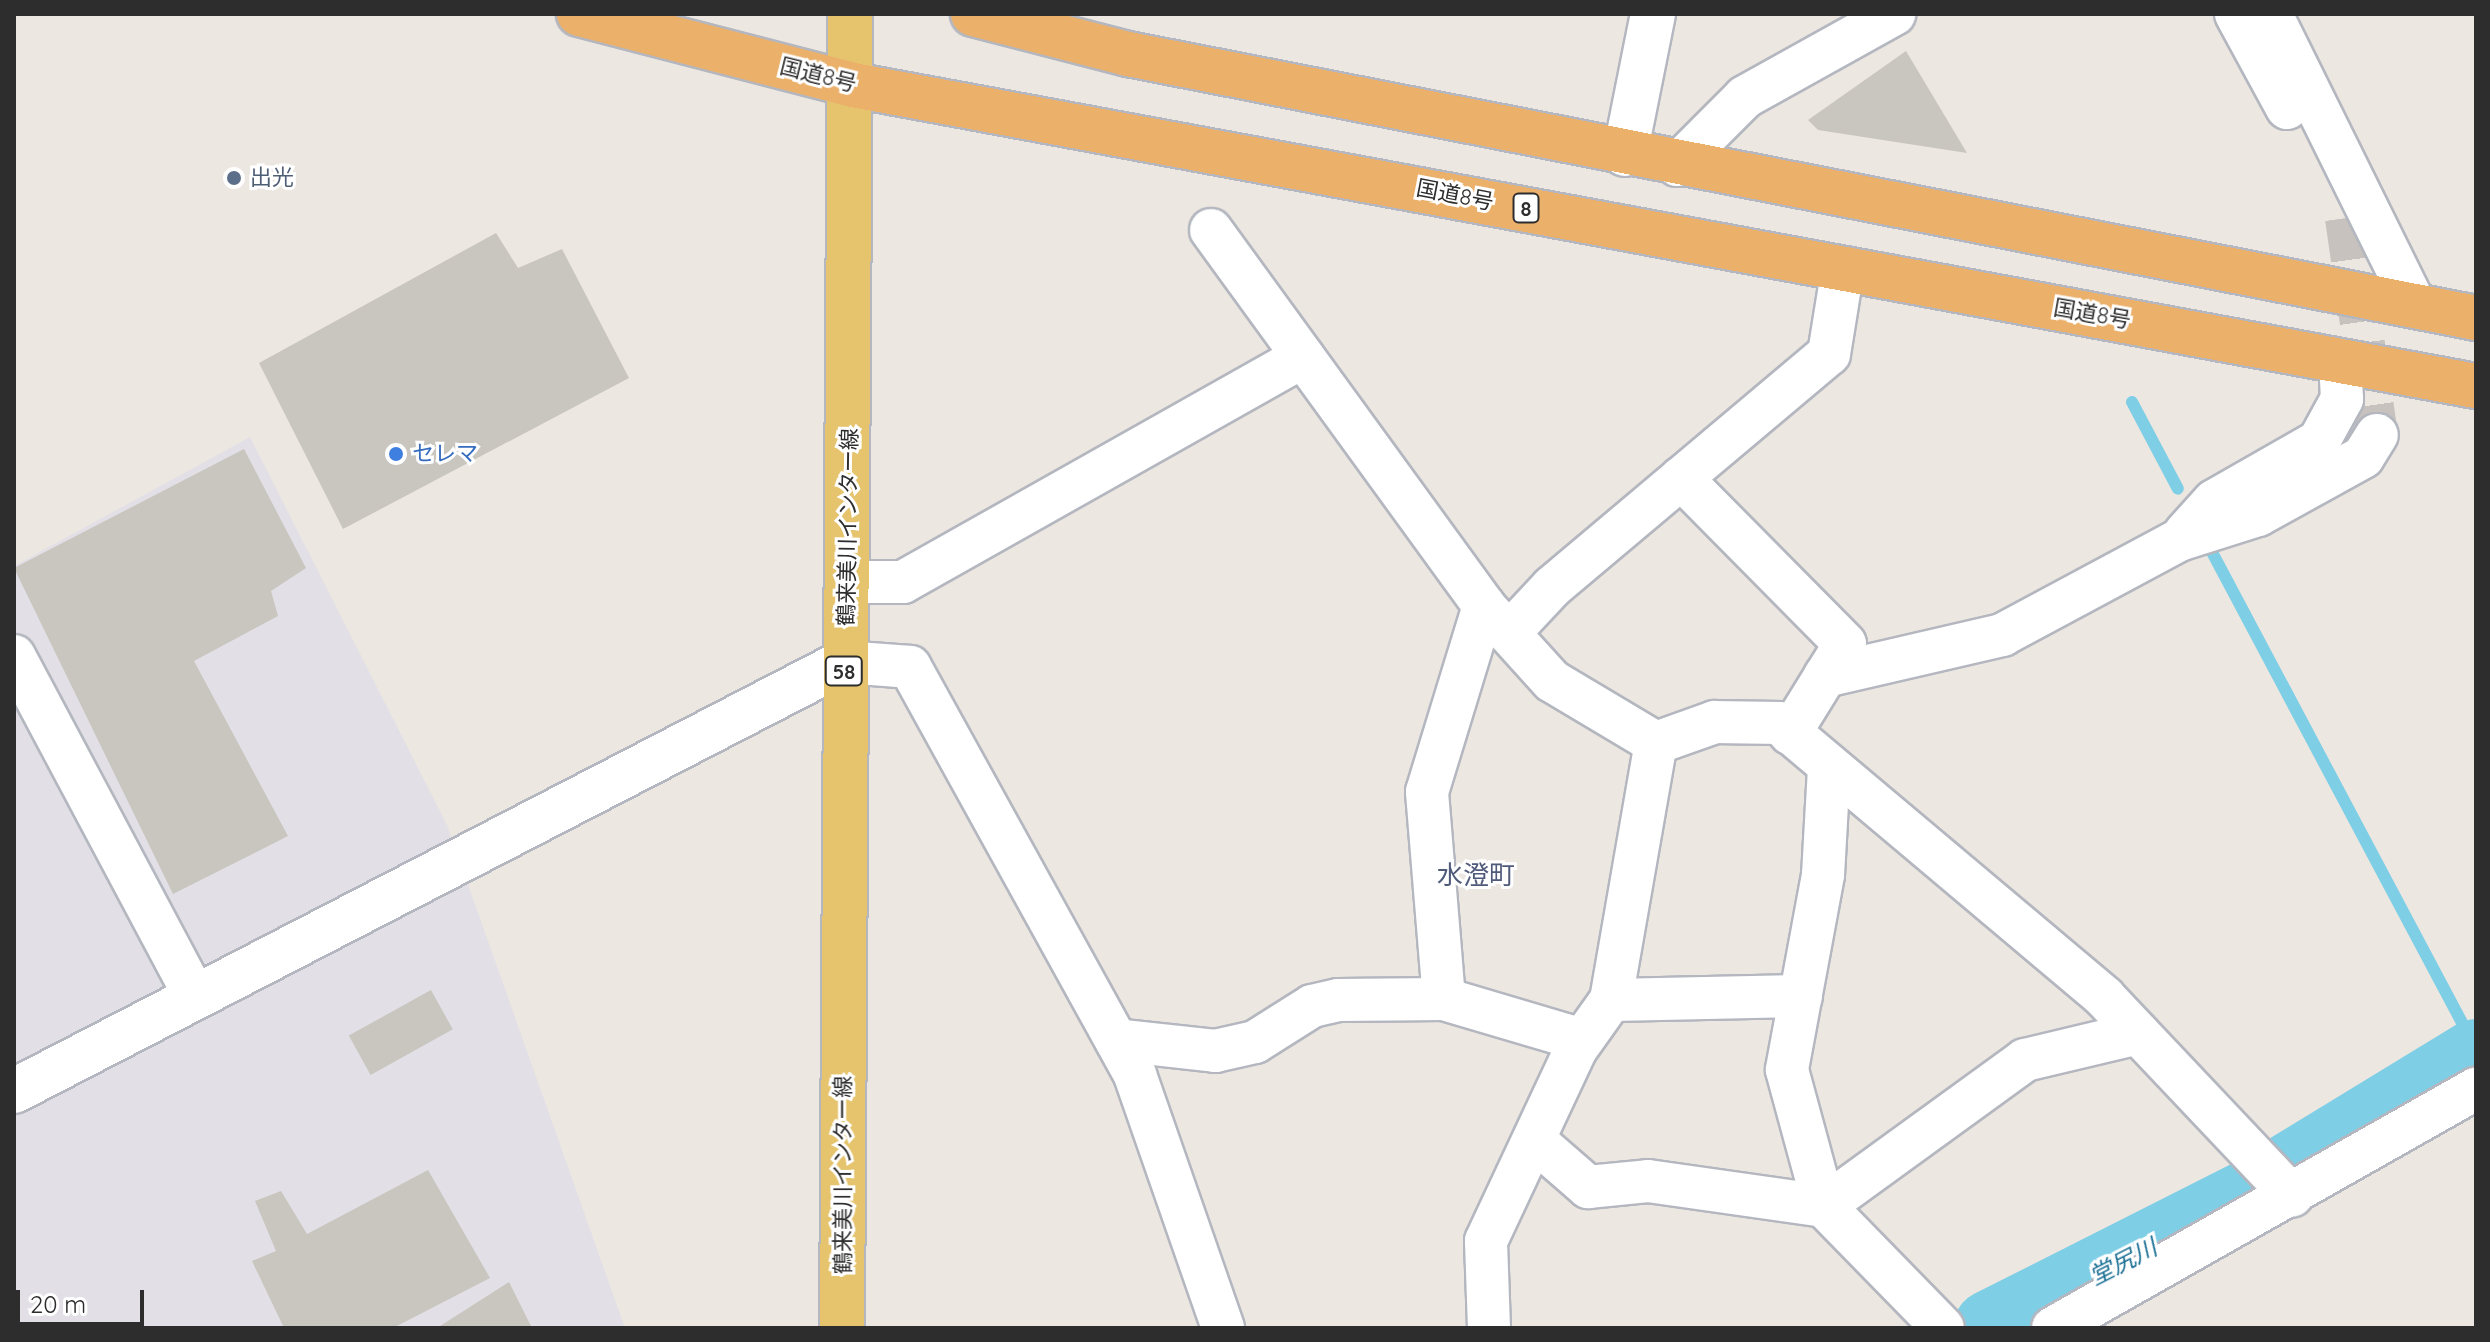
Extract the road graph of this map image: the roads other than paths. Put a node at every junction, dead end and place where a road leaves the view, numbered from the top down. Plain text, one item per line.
1 (579, 14) edge
2 (850, 14) edge
3 (973, 14) edge
4 (1653, 14) edge
5 (1894, 14) edge
6 (2236, 14) edge
7 (2271, 14) edge
8 (853, 85) junction
9 (1625, 154) junction
10 (1677, 165) junction
11 (2346, 218) tunnel mouth
12 (1211, 230) dead end
13 (1843, 268) junction
14 (2415, 306) junction
15 (2476, 318) edge
16 (1303, 357) junction
17 (2340, 360) junction
18 (2476, 386) edge
19 (2377, 435) dead end
20 (1681, 478) junction
21 (2179, 540) junction
22 (851, 582) junction
23 (1497, 619) junction
24 (14, 656) edge
25 (844, 662) junction
26 (1825, 676) junction
27 (1790, 733) junction
28 (1656, 743) junction
29 (1829, 768) junction
30 (1801, 996) junction
31 (196, 998) junction
32 (1444, 999) junction
33 (1611, 1000) junction
34 (2138, 1033) junction
35 (1116, 1040) junction
36 (1582, 1040) junction
37 (14, 1091) edge
38 (2475, 1091) edge
39 (1534, 1140) junction
40 (2292, 1196) junction
41 (1824, 1206) junction
42 (842, 1328) edge
43 (1223, 1328) edge
44 (1489, 1328) edge
45 (1943, 1328) edge
46 (2053, 1328) edge

1 - 8 highway, 国道8号 / 8
2 - 8 main road, 鶴来美川インター線 / 58
3 - 9 highway
4 - 9 street
5 - 10 street
6 - 11 street
7 - 14 street
8 - 13 highway, 国道8号 / 8
8 - 22 main road, 鶴来美川インター線 / 58
9 - 10 highway
10 - 14 highway
12 - 16 street
13 - 17 highway, 国道8号 / 8
13 - 20 street
14 - 15 highway
16 - 22 street
16 - 23 street
17 - 18 highway, 国道8号 / 8
17 - 21 street
19 - 21 street
20 - 23 street
20 - 26 street
21 - 26 street
22 - 25 main road, 鶴来美川インター線 / 58
23 - 28 street
23 - 32 street
24 - 31 street
25 - 31 street
25 - 35 street
25 - 42 main road, 鶴来美川インター線 / 58
26 - 27 street
27 - 28 street
27 - 29 street
28 - 33 street
29 - 30 street
29 - 34 street
30 - 33 street
30 - 41 street
31 - 37 street
32 - 35 street
32 - 36 street
33 - 36 street
34 - 40 street
34 - 41 street
35 - 43 street
36 - 39 street
38 - 40 street
39 - 41 street
39 - 44 street
40 - 46 street
41 - 45 street

